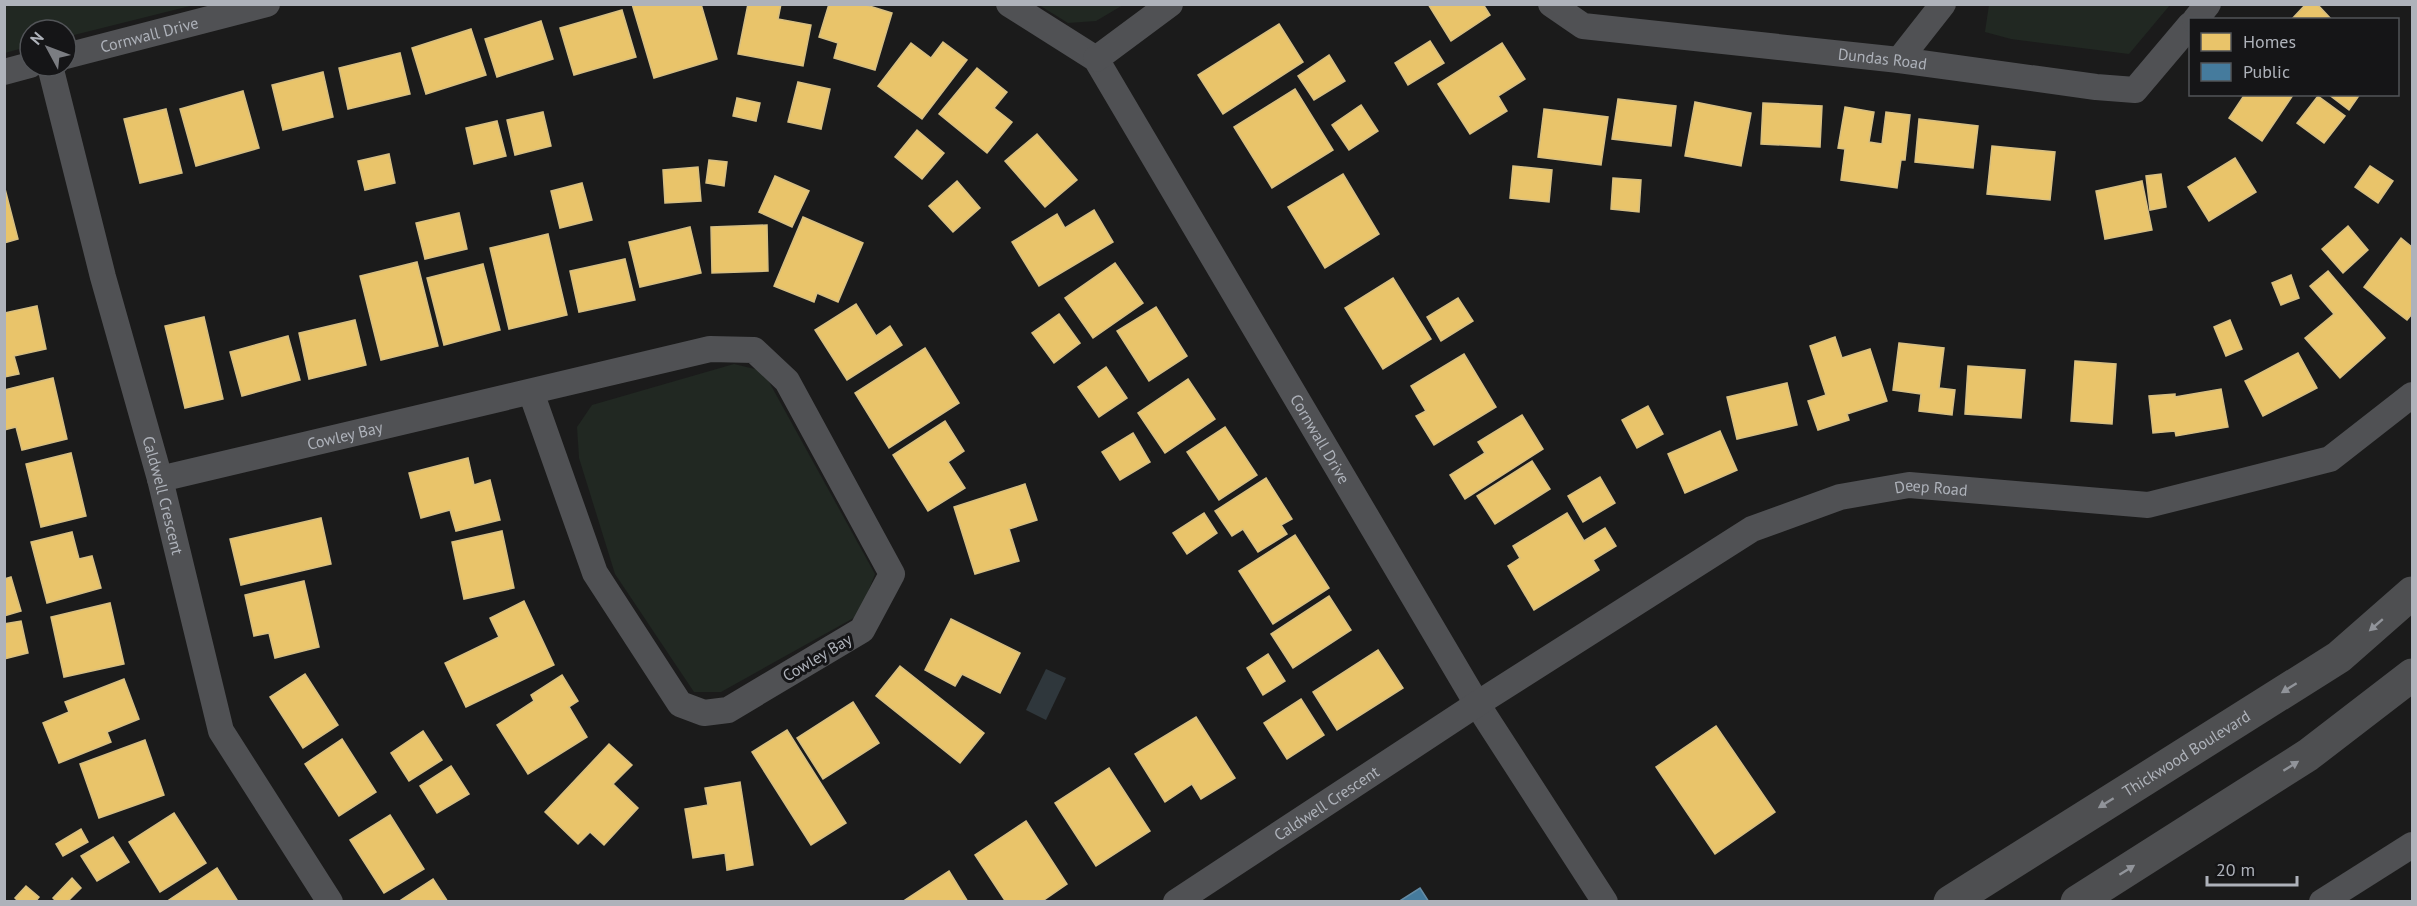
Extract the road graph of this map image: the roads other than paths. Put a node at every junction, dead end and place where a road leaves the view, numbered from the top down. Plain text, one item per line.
1 (267, 4) edge
2 (1009, 4) edge
3 (1170, 4) edge
4 (1551, 4) edge
5 (1943, 4) edge
6 (2208, 4) edge
7 (2197, 18) edge
8 (2189, 26) edge
9 (78, 53) edge
10 (1096, 59) junction
11 (1899, 60) junction
12 (54, 78) edge
13 (531, 392) junction
14 (2412, 395) edge
15 (160, 479) junction
16 (2412, 593) edge
17 (2412, 675) edge
18 (1477, 704) junction
19 (2412, 845) edge
20 (330, 902) edge
21 (1176, 902) edge
22 (1605, 902) edge
23 (1950, 902) edge
24 (2077, 902) edge
25 (2322, 902) edge

1 - 9 street, Cornwall Drive
2 - 10 street, Cornwall Drive
3 - 10 street
4 - 11 street, Dundas Road
5 - 11 street
6 - 7 street
8 - 11 street, Dundas Road
10 - 18 street, Cornwall Drive
12 - 15 street, Caldwell Crescent
13 - 13 street, Cowley Bay
13 - 15 street, Cowley Bay
14 - 18 street, Deep Road
15 - 20 street, Caldwell Crescent
16 -> 23 main road, Thickwood Boulevard
24 -> 17 main road
18 - 21 street, Caldwell Crescent
18 - 22 street, Cornwall Drive
19 - 25 street

